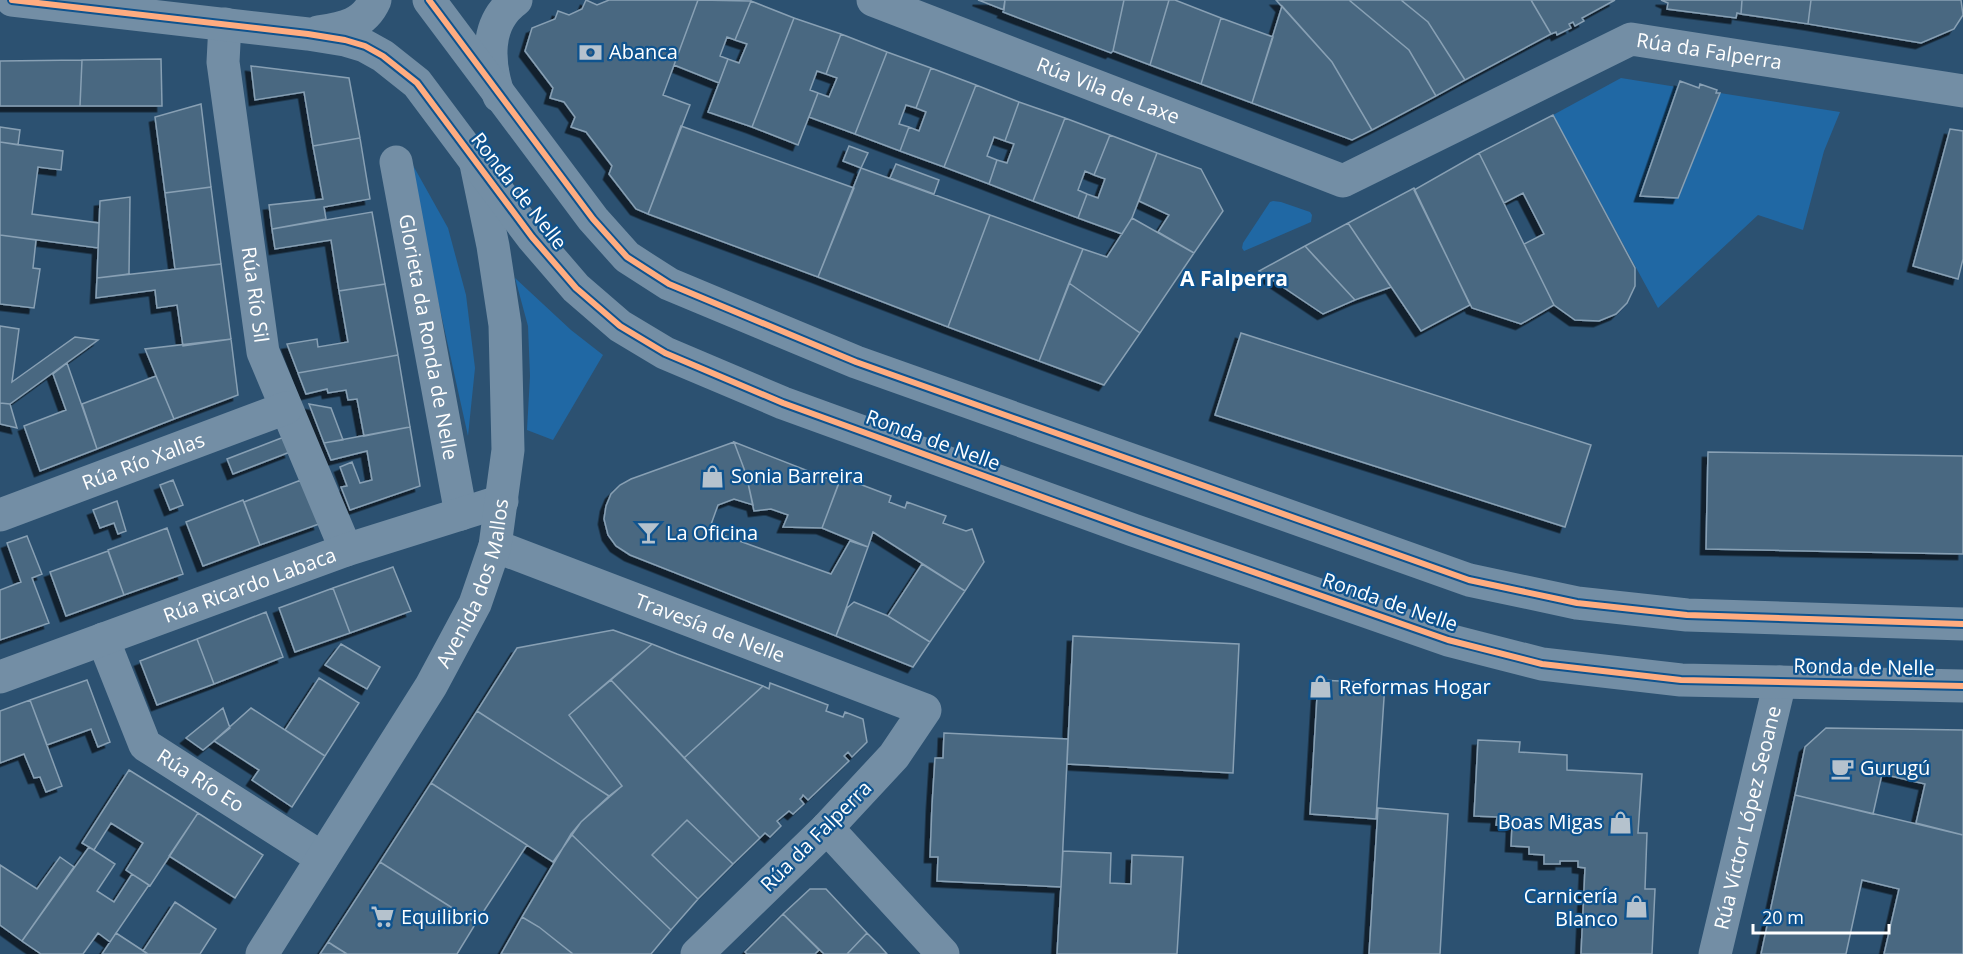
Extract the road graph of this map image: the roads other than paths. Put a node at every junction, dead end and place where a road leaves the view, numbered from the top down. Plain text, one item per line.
1 (12, 0) edge
2 (375, 0) edge
3 (429, 0) edge
4 (516, 0) edge
5 (873, 0) edge
6 (225, 24) junction
7 (308, 34) junction
8 (1961, 87) edge
9 (500, 96) junction
10 (396, 162) dead end
11 (476, 164) junction
12 (1343, 180) joint
13 (286, 408) junction
14 (502, 501) junction
15 (461, 514) junction
16 (0, 515) edge
17 (495, 546) junction
18 (346, 550) junction
19 (1963, 624) edge
20 (103, 639) junction
21 (0, 677) edge
22 (1780, 682) junction
23 (1963, 686) edge
24 (925, 710) joint
25 (827, 828) junction
26 (322, 858) junction
27 (262, 954) edge
28 (697, 954) edge
29 (943, 954) edge
30 (1715, 954) edge

1 - 6 street, Ronda de Nelle
2 - 7 street
3 - 9 street
4 - 9 street
5 - 12 street, Rúa Vila de Laxe
6 - 7 street, Ronda de Nelle
6 - 13 street, Rúa Río Sil
7 - 11 street, Ronda de Nelle
8 - 12 street, Rúa da Falperra
9 - 19 street
10 - 15 street, Glorieta da Ronda de Nelle
11 - 14 street, Avenida dos Mallos
11 - 22 street, Ronda de Nelle
13 - 16 street, Rúa Río Xallas
13 - 18 street, Rúa Río Sil
14 - 15 street, Rúa Ricardo Labaca
14 - 17 street, Avenida dos Mallos
15 - 18 street, Rúa Ricardo Labaca
17 - 24 street, Travesía de Nelle
17 - 26 street, Avenida dos Mallos
18 - 20 street, Rúa Ricardo Labaca
20 - 21 street, Rúa Ricardo Labaca
20 - 26 street, Rúa Río Eo
22 - 23 street, Ronda de Nelle
22 - 30 street, Rúa Víctor López Seoane
24 - 25 street, Rúa da Falperra
25 - 28 street, Rúa da Falperra
25 - 29 street
26 - 27 street, Avenida dos Mallos

